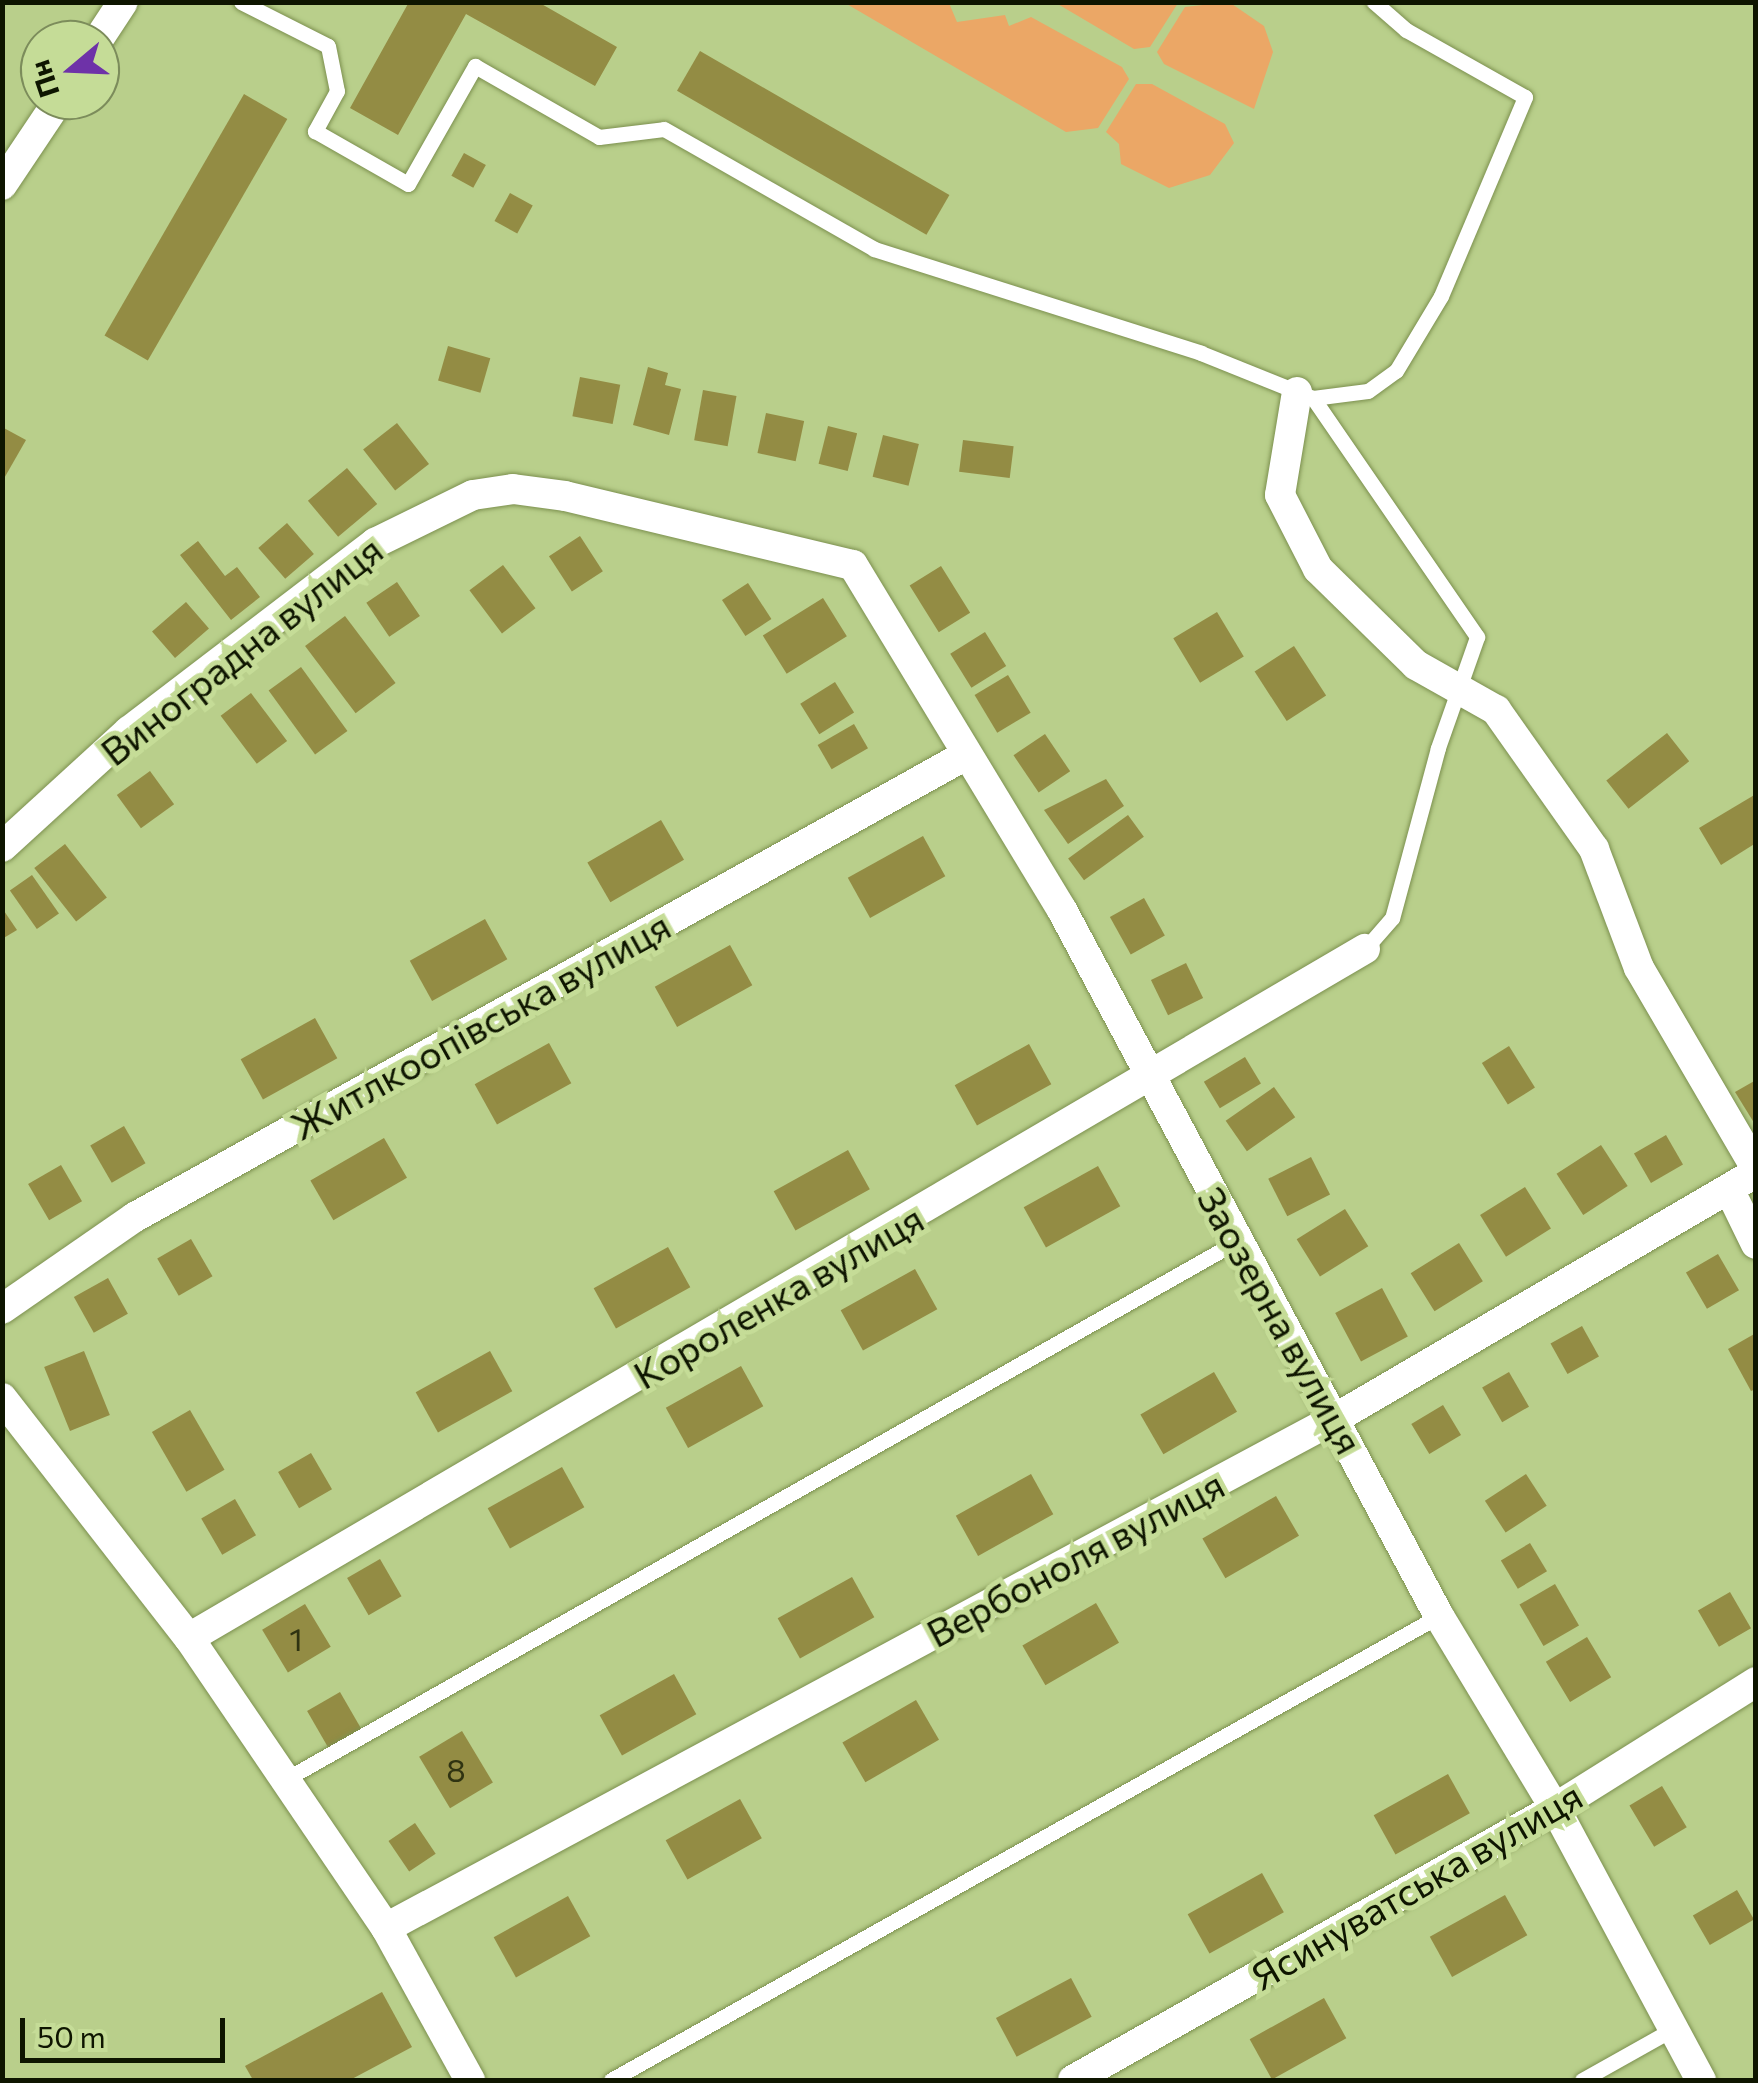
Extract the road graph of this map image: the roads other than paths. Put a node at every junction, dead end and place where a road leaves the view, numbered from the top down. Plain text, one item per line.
1 (241, 2) edge
2 (1374, 2) edge
3 (45, 120) edge
4 (2, 186) edge
5 (1305, 395) junction
6 (853, 565) joint
7 (1457, 693) junction
8 (966, 755) junction
9 (2, 847) edge
10 (1364, 949) joint
11 (1152, 1080) junction
12 (1756, 1171) edge
13 (1729, 1190) junction
14 (1236, 1242) junction
15 (1756, 1244) edge
16 (2, 1308) edge
17 (2, 1398) edge
18 (1336, 1418) junction
19 (1438, 1616) junction
20 (188, 1638) junction
21 (1756, 1682) edge
22 (286, 1780) junction
23 (1554, 1808) junction
24 (386, 1928) junction
25 (1673, 2030) junction
26 (470, 2080) edge
27 (610, 2080) edge
28 (1073, 2080) edge
29 (1582, 2080) edge
30 (1700, 2080) edge

1 - 5 lane
2 - 5 lane
3 - 4 street
5 - 7 lane
5 - 7 street
6 - 8 street, Заозерна вулиця
6 - 9 street, Виноградна вулиця
7 - 10 lane
7 - 12 street
8 - 11 street, Заозерна вулиця
8 - 16 street, Житлкоопівська вулиця
10 - 11 street, Короленка вулиця
11 - 14 street, Заозерна вулиця
11 - 20 street, Короленка вулиця
12 - 13 street, Вербоноля вулиця
13 - 15 street
13 - 18 street, Вербоноля вулиця
14 - 18 street, Заозерна вулиця
14 - 22 lane
17 - 20 street
18 - 19 street, Заозерна вулиця
18 - 24 street, Вербоноля вулиця
19 - 23 street, Заозерна вулиця
19 - 27 lane
20 - 22 street
21 - 23 street, Ясинуватська вулиця
22 - 24 street
23 - 25 street, Заозерна вулиця
23 - 28 street, Ясинуватська вулиця
24 - 26 street
25 - 29 lane
25 - 30 street, Заозерна вулиця

